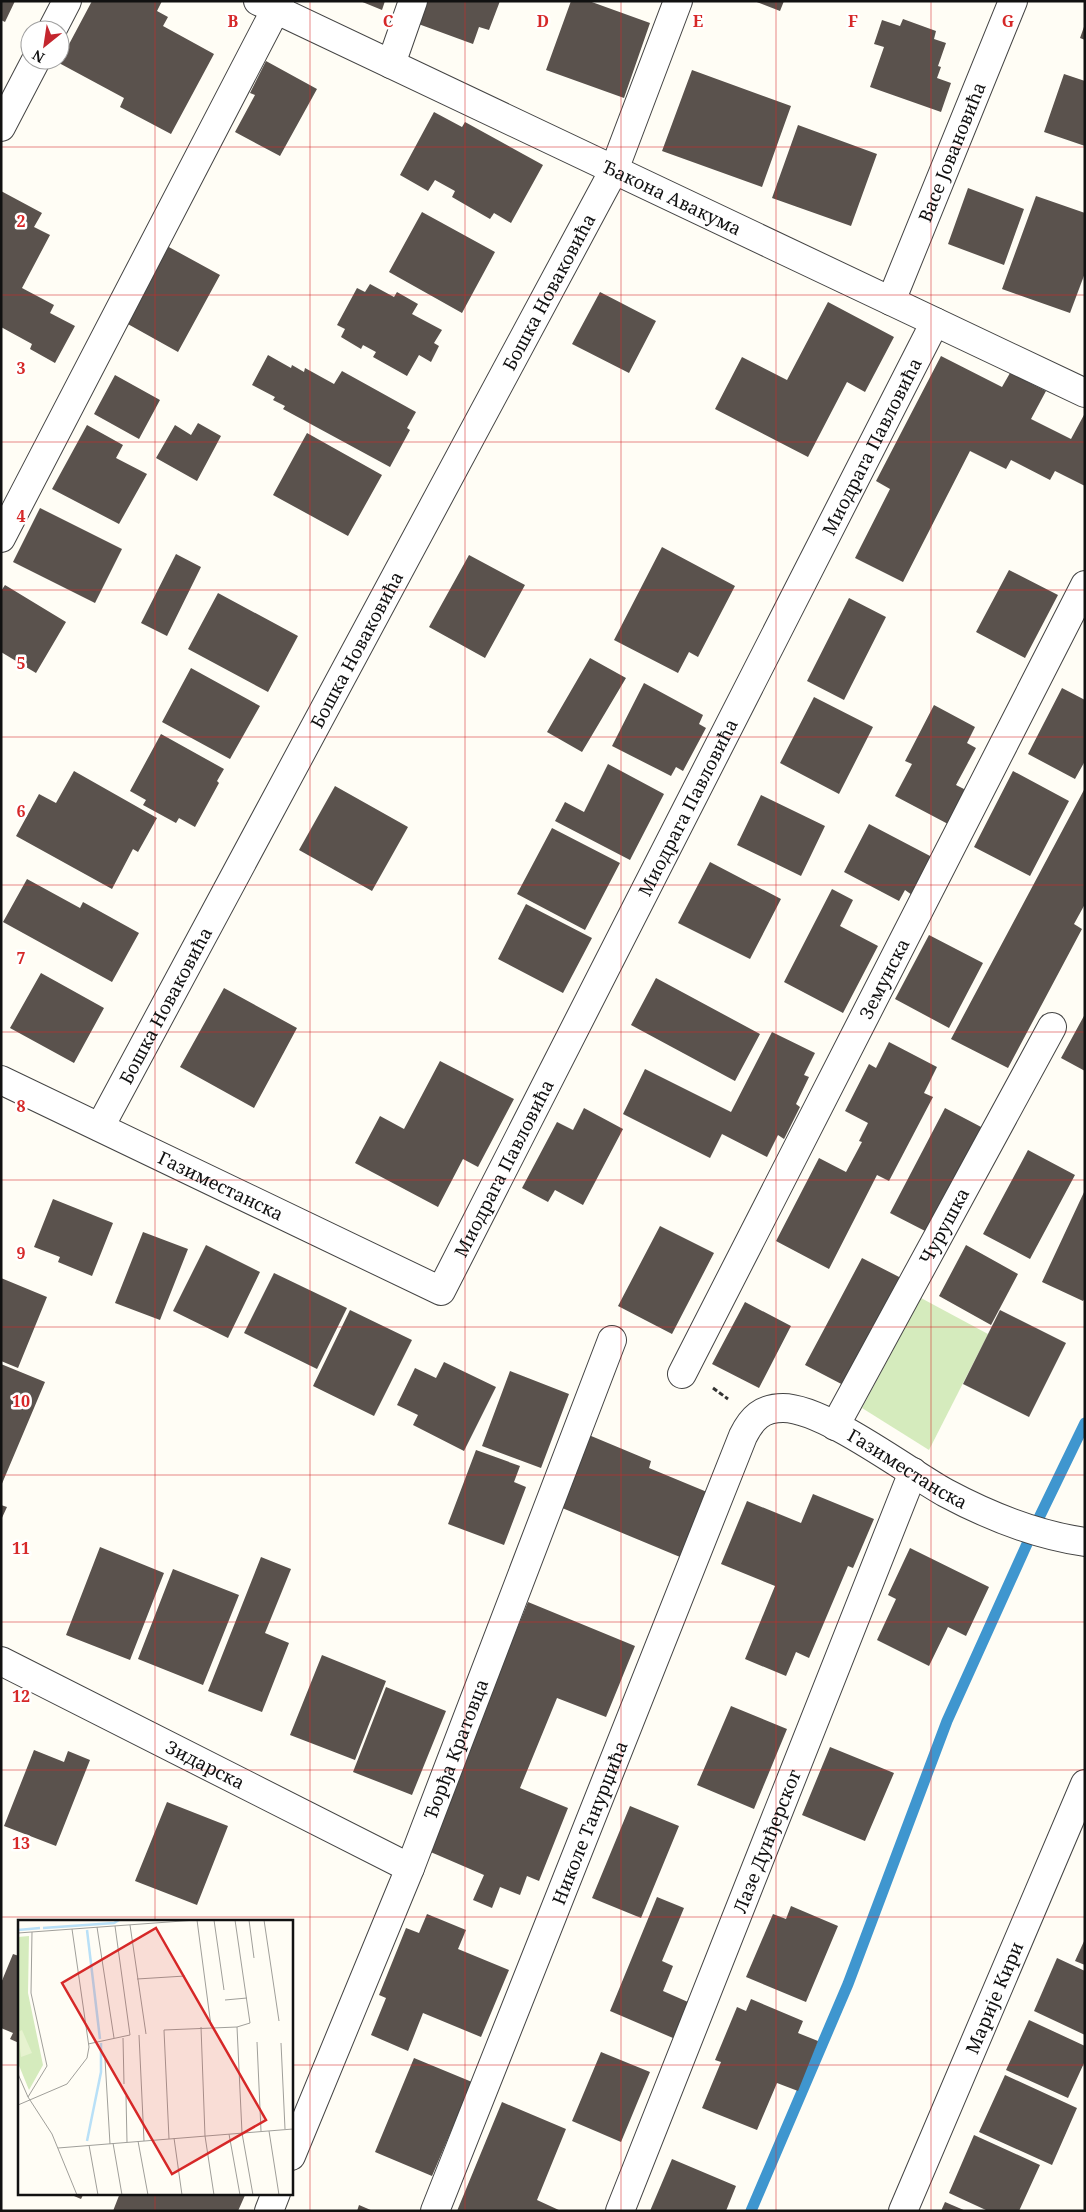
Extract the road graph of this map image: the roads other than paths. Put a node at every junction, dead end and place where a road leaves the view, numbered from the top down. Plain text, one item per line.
1 (67, 1) edge
2 (413, 1) edge
3 (678, 1) edge
4 (1013, 1) edge
5 (271, 4) edge
6 (57, 20) edge
7 (391, 64) junction
8 (31, 70) edge
9 (1, 127) edge
10 (614, 170) junction
11 (891, 301) junction
12 (935, 322) junction
13 (1085, 393) edge
14 (1, 538) edge
15 (1085, 585) edge
16 (1052, 1027) dead end
17 (4, 1091) edge
18 (100, 1127) junction
19 (441, 1291) joint
20 (612, 1340) dead end
21 (682, 1374) dead end
22 (835, 1426) junction
23 (743, 1436) joint
24 (913, 1472) junction
25 (1072, 1540) edge
26 (1, 1661) edge
27 (1085, 1784) edge
28 (410, 1868) junction
29 (292, 2154) edge
30 (276, 2194) edge
31 (269, 2211) edge
32 (434, 2211) edge
33 (620, 2211) edge
34 (903, 2211) edge

1 - 6 street
2 - 7 street
3 - 10 street, Бошка Новаковића
4 - 11 street, Васе Јовановића
5 - 7 street, Ђакона Авакума
5 - 14 street
7 - 10 street, Ђакона Авакума
8 - 9 street
10 - 11 street, Ђакона Авакума
10 - 18 street, Бошка Новаковића
11 - 12 street, Ђакона Авакума
12 - 13 street, Ђакона Авакума
12 - 19 street, Миодрага Павловића
15 - 21 street, Земунска
16 - 22 street, Чурушка
17 - 18 street, Газиместанска
18 - 19 street, Газиместанска
20 - 28 street, Ђорђа Кратовца
22 - 23 street, Газиместанска
22 - 24 street, Газиместанска
23 - 32 street, Николе Танурџића
24 - 25 street, Газиместанска
24 - 33 street, Лазе Дунђерског
26 - 28 street, Зидарска
27 - 34 street, Марије Кири
28 - 29 street, Ђорђа Кратовца
30 - 31 street

